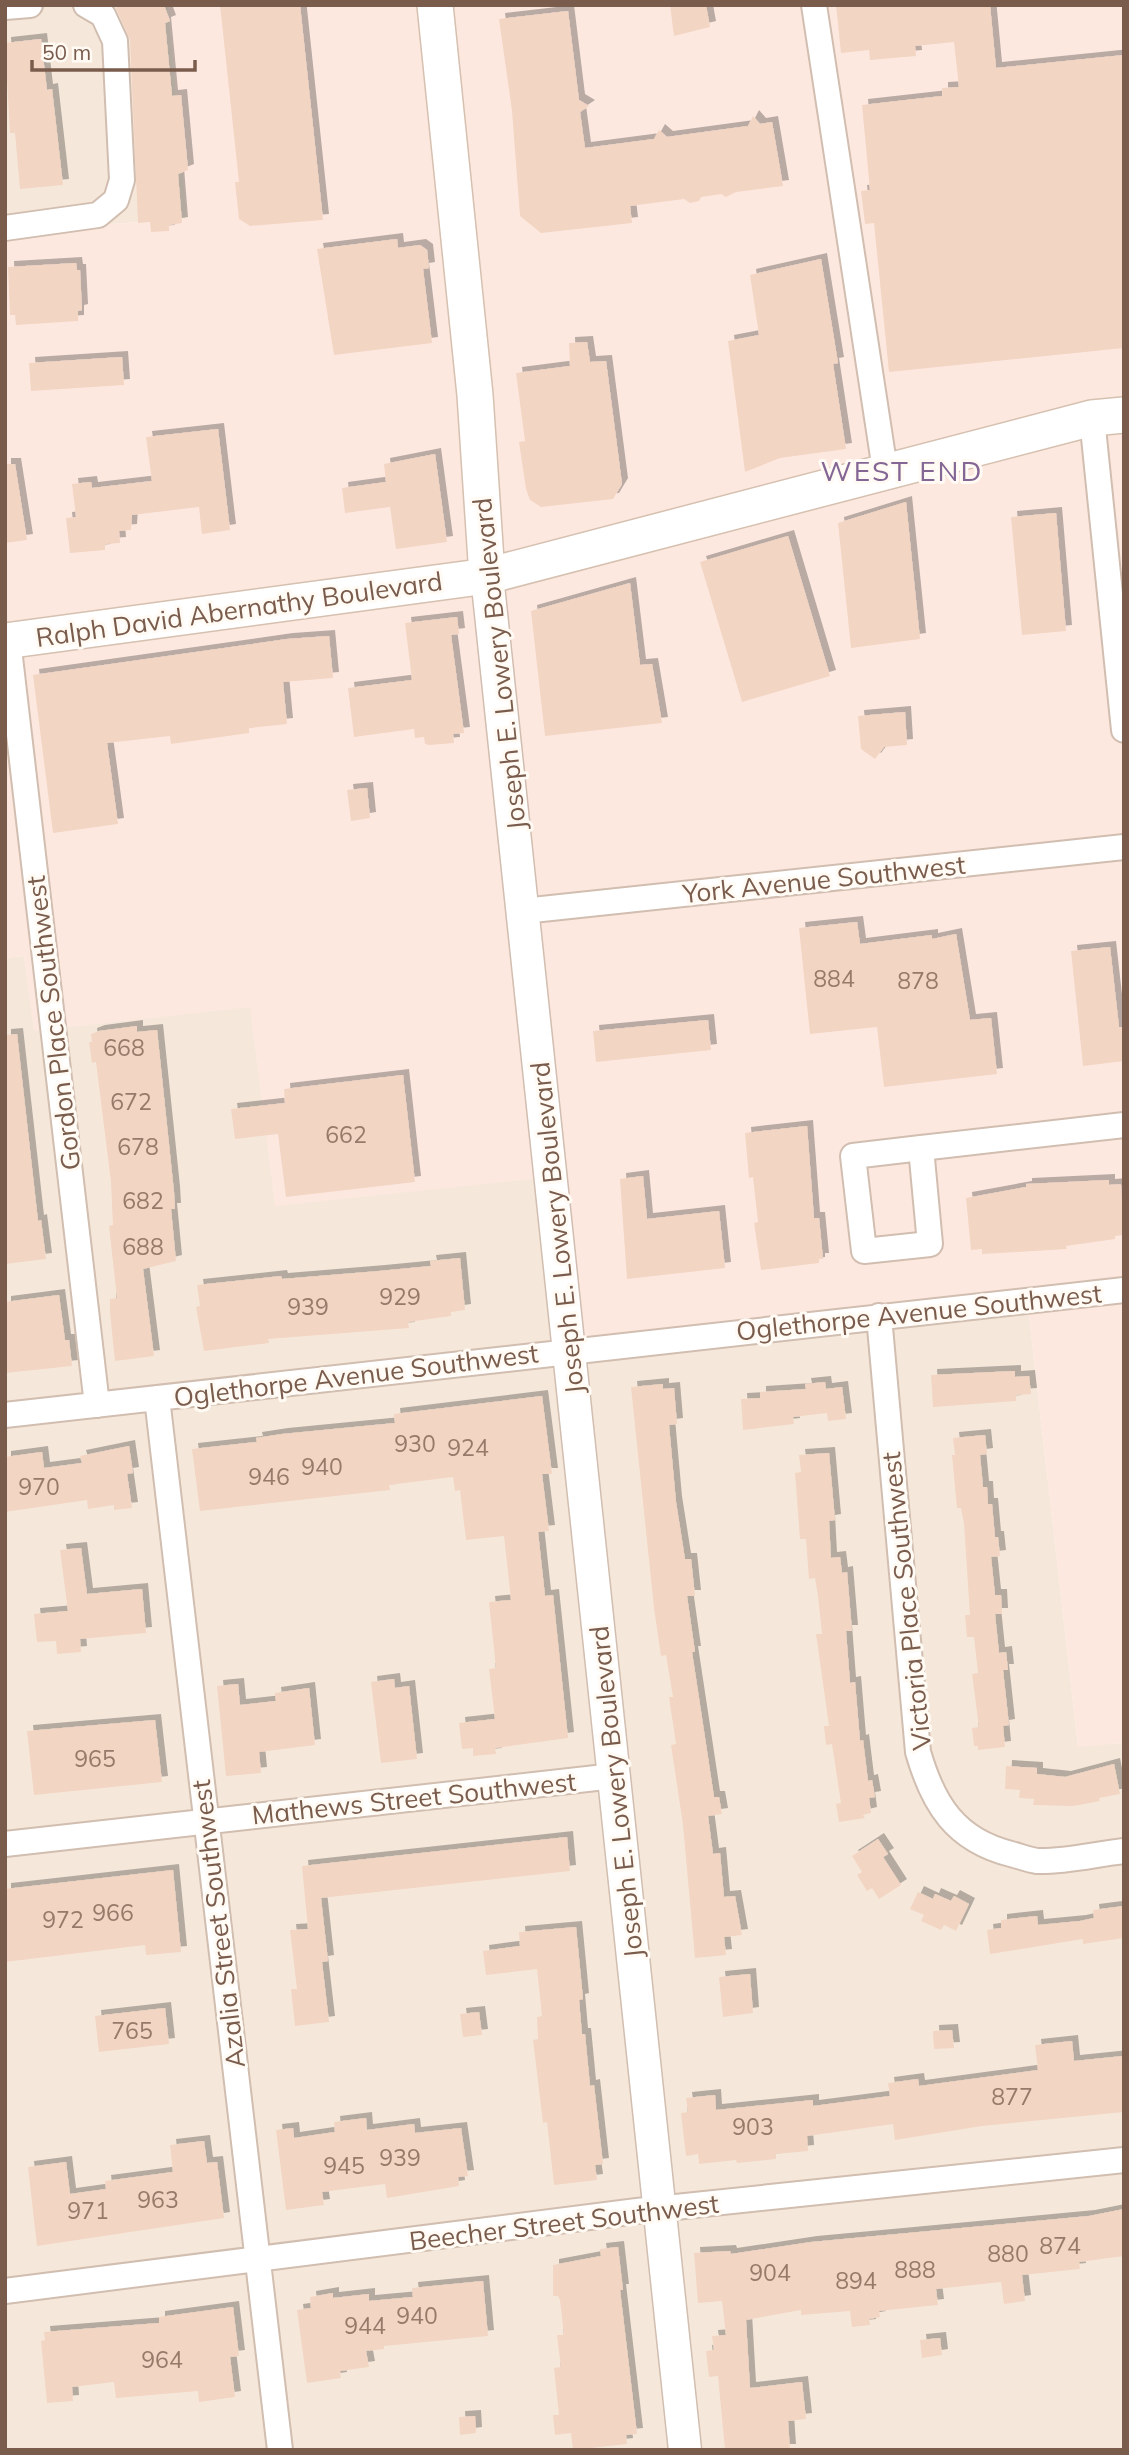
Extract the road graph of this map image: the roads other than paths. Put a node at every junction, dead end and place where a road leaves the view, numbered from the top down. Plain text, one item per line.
1 (30, 5) edge
2 (86, 5) edge
3 (435, 5) edge
4 (814, 5) edge
5 (5, 8) edge
6 (5, 228) edge
7 (1108, 417) edge
8 (885, 470) junction
9 (487, 576) junction
10 (7, 641) edge
11 (1124, 730) edge
12 (1124, 847) edge
13 (523, 912) junction
14 (1124, 1125) edge
15 (921, 1148) junction
16 (1124, 1290) edge
17 (879, 1316) junction
18 (570, 1351) junction
19 (157, 1398) junction
20 (97, 1405) junction
21 (5, 1415) edge
22 (614, 1776) junction
23 (206, 1821) junction
24 (5, 1844) edge
25 (1124, 1851) edge
26 (1124, 2160) edge
27 (659, 2209) junction
28 (257, 2260) junction
29 (5, 2291) edge
30 (280, 2450) edge
31 (685, 2450) edge

1 - 5 street
2 - 6 street
3 - 9 main road, Joseph E. Lowery Boulevard
4 - 8 street
7 - 8 main road, Ralph David Abernathy Boulevard
7 - 11 street
8 - 9 main road, Ralph David Abernathy Boulevard
9 - 10 main road, Ralph David Abernathy Boulevard
9 - 13 street, Joseph E. Lowery Boulevard
10 - 20 street, Gordon Place Southwest
12 - 13 street, York Avenue Southwest
13 - 18 street, Joseph E. Lowery Boulevard
14 - 15 street
15 - 15 street
16 - 17 street, Oglethorpe Avenue Southwest
17 - 18 street, Oglethorpe Avenue Southwest
17 - 25 street, Victoria Place Southwest
18 - 19 street, Oglethorpe Avenue Southwest
18 - 22 street, Joseph E. Lowery Boulevard
19 - 20 street, Oglethorpe Avenue Southwest
19 - 23 street, Azalia Street Southwest
20 - 21 street, Oglethorpe Avenue Southwest
22 - 23 street, Mathews Street Southwest
22 - 27 street, Joseph E. Lowery Boulevard
23 - 24 street, Mathews Street Southwest
23 - 28 street, Azalia Street Southwest
26 - 27 street, Beecher Street Southwest
27 - 28 street, Beecher Street Southwest
27 - 31 street, Joseph E. Lowery Boulevard
28 - 29 street, Beecher Street Southwest
28 - 30 street, Azalia Street Southwest

